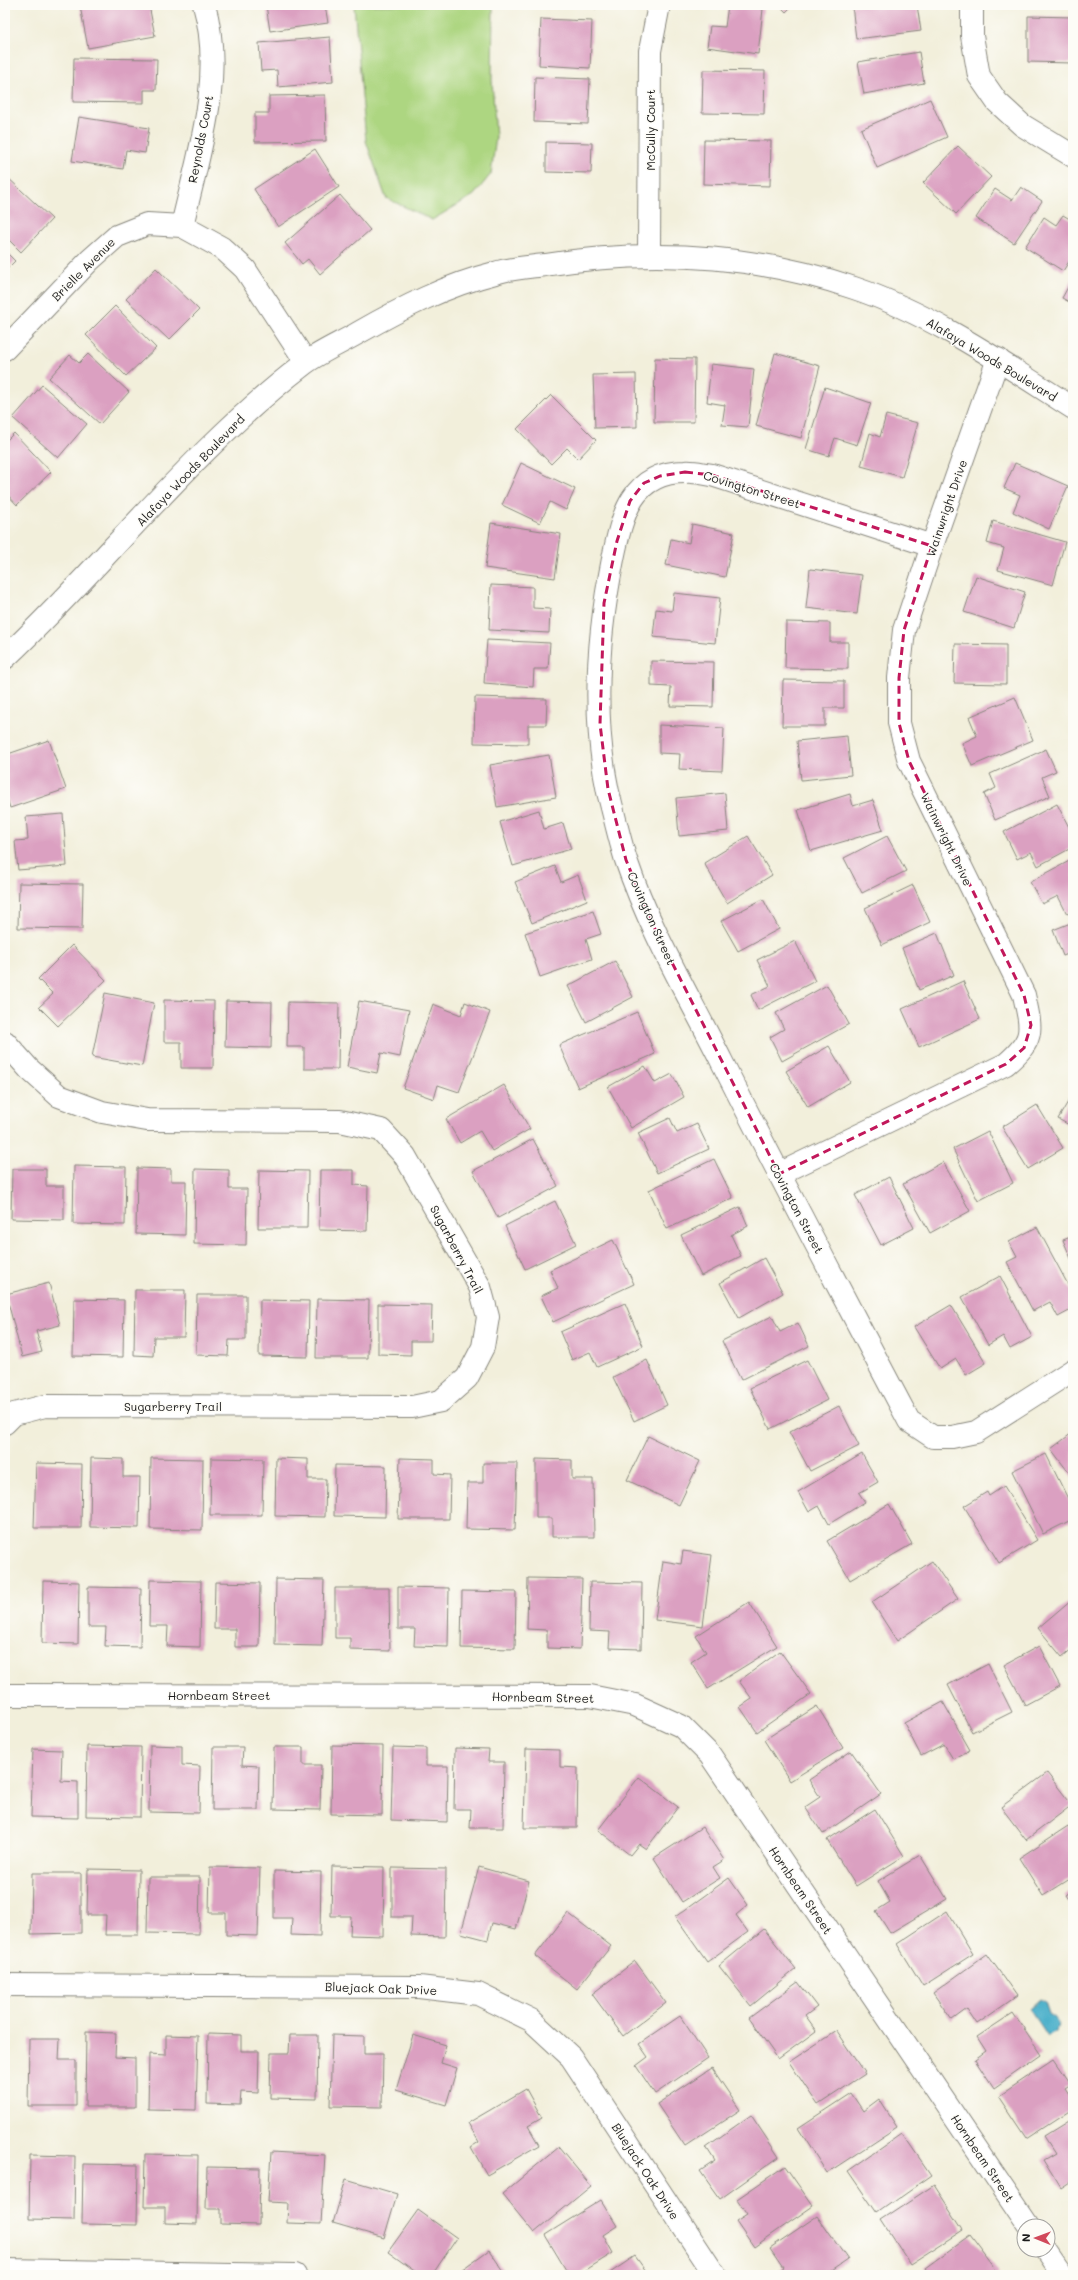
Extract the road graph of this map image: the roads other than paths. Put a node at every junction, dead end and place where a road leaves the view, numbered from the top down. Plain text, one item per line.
1 (204, 5) edge
2 (659, 5) edge
3 (972, 5) edge
4 (1073, 156) edge
5 (182, 226) junction
6 (649, 255) junction
7 (5, 349) edge
8 (998, 360) junction
9 (306, 362) junction
10 (1073, 408) edge
11 (932, 546) junction
12 (5, 658) edge
13 (5, 1042) edge
14 (779, 1174) junction
15 (1073, 1370) edge
16 (5, 1423) edge
17 (5, 1695) edge
18 (5, 1985) edge
19 (1024, 2218) edge
20 (1050, 2258) edge
21 (5, 2270) edge
22 (295, 2275) edge
23 (715, 2275) edge
24 (1062, 2275) edge

1 - 5 street, Reynolds Court
2 - 6 street, McCully Court
3 - 4 street
5 - 7 street, Brielle Avenue
5 - 9 street, Brielle Avenue
6 - 8 street, Alafaya Woods Boulevard
6 - 9 street, Alafaya Woods Boulevard
8 - 10 street, Alafaya Woods Boulevard
8 - 11 street, Wainwright Drive
9 - 12 street, Alafaya Woods Boulevard
11 - 14 street, Wainwright Drive
11 - 14 street, Covington Street
13 - 16 street, Sugarberry Trail
14 - 15 street, Covington Street
17 - 19 street, Hornbeam Street
18 - 23 street, Bluejack Oak Drive
20 - 24 street
21 - 22 street

